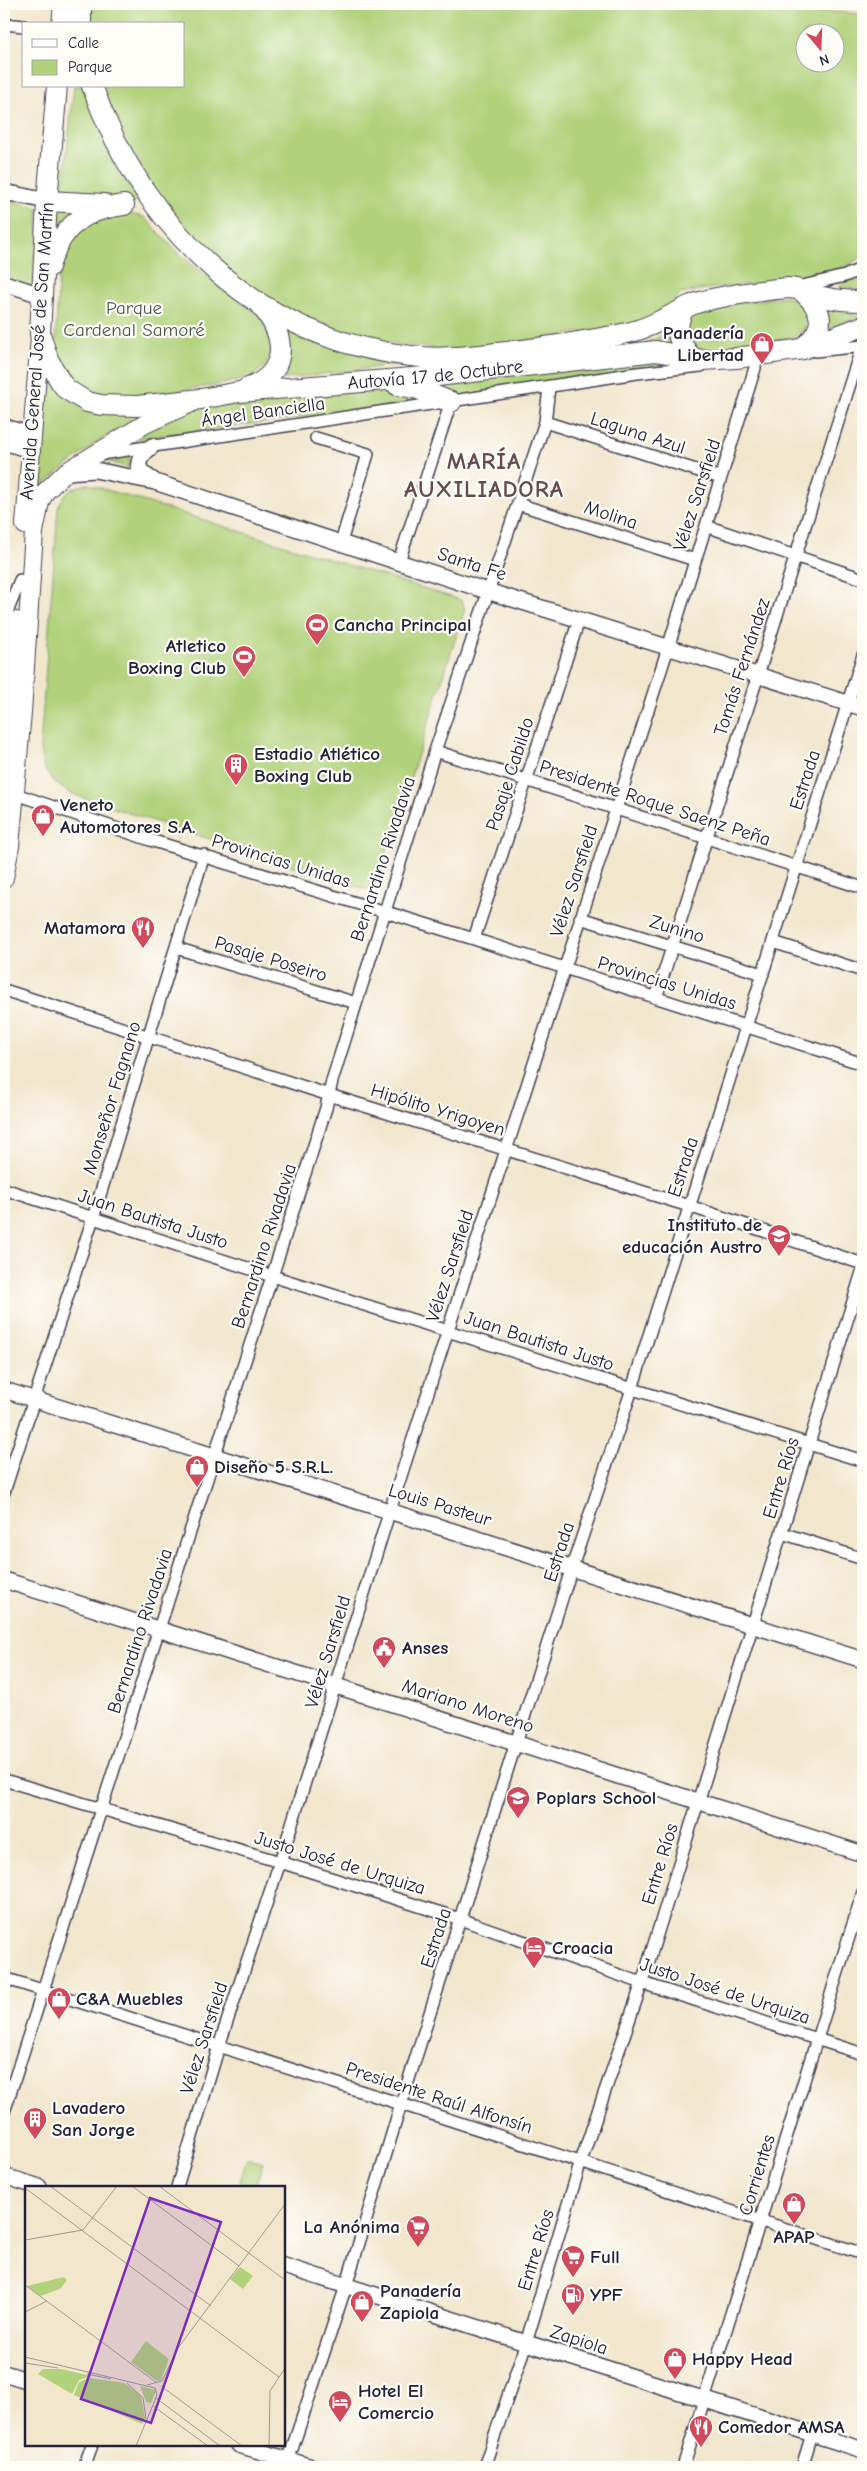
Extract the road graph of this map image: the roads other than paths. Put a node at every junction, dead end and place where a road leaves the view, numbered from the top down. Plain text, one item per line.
1 (64, 4) edge
2 (80, 4) edge
3 (62, 22) edge
4 (81, 22) edge
5 (4, 24) edge
6 (22, 26) edge
7 (57, 88) edge
8 (93, 88) edge
9 (4, 192) edge
10 (46, 201) junction
11 (124, 205) junction
12 (162, 216) junction
13 (863, 268) edge
14 (4, 283) edge
15 (796, 289) junction
16 (44, 295) junction
17 (863, 301) edge
18 (261, 306) junction
19 (682, 312) junction
20 (863, 326) edge
21 (40, 334) junction
22 (863, 346) edge
23 (797, 350) junction
24 (756, 356) junction
25 (692, 358) junction
26 (736, 358) junction
27 (368, 381) junction
28 (549, 388) junction
29 (239, 392) junction
30 (201, 399) junction
31 (451, 402) junction
32 (545, 422) junction
33 (4, 427) edge
34 (316, 438) dead end
35 (4, 442) edge
36 (31, 443) junction
37 (152, 446) junction
38 (92, 456) junction
39 (66, 472) junction
40 (721, 478) junction
41 (155, 482) junction
42 (518, 504) junction
43 (706, 526) junction
44 (341, 542) junction
45 (796, 555) junction
46 (695, 560) junction
47 (399, 561) junction
48 (863, 579) edge
49 (487, 591) junction
50 (8, 615) edge
51 (579, 620) junction
52 (668, 648) junction
53 (863, 655) edge
54 (758, 675) junction
55 (848, 704) junction
56 (863, 708) edge
57 (435, 751) junction
58 (4, 765) edge
59 (526, 780) junction
60 (9, 792) edge
61 (616, 809) junction
62 (706, 838) junction
63 (204, 855) junction
64 (796, 866) junction
65 (4, 878) edge
66 (863, 888) edge
67 (384, 911) junction
68 (580, 918) junction
69 (474, 939) junction
70 (773, 942) junction
71 (673, 946) junction
72 (176, 948) junction
73 (564, 969) junction
74 (863, 971) edge
75 (762, 974) junction
76 (4, 990) edge
77 (656, 998) junction
78 (356, 1003) junction
79 (746, 1026) junction
80 (150, 1036) junction
81 (863, 1064) edge
82 (329, 1095) junction
83 (506, 1150) junction
84 (4, 1189) edge
85 (689, 1206) junction
86 (93, 1218) junction
87 (863, 1264) edge
88 (863, 1269) edge
89 (272, 1276) junction
90 (448, 1330) junction
91 (632, 1389) junction
92 (4, 1390) edge
93 (34, 1399) junction
94 (809, 1444) junction
95 (214, 1456) junction
96 (863, 1462) edge
97 (4, 1492) edge
98 (390, 1510) junction
99 (782, 1533) junction
100 (863, 1558) edge
101 (572, 1567) junction
102 (4, 1580) edge
103 (754, 1625) junction
104 (159, 1629) junction
105 (863, 1660) edge
106 (336, 1685) junction
107 (516, 1742) junction
108 (4, 1780) edge
109 (698, 1800) junction
110 (101, 1809) junction
111 (863, 1854) edge
112 (280, 1862) junction
113 (863, 1892) edge
114 (460, 1919) junction
115 (4, 1978) edge
116 (642, 1983) junction
117 (43, 1990) junction
118 (816, 2039) junction
119 (219, 2046) junction
120 (863, 2054) edge
121 (401, 2104) junction
122 (4, 2112) edge
123 (581, 2161) junction
124 (4, 2176) edge
125 (36, 2186) edge
126 (176, 2186) edge
127 (761, 2222) junction
128 (863, 2254) edge
129 (285, 2266) edge
130 (346, 2286) junction
131 (526, 2343) junction
132 (4, 2373) edge
133 (25, 2380) edge
134 (704, 2400) junction
135 (812, 2434) junction
136 (92, 2446) edge
137 (242, 2446) edge
138 (863, 2450) edge
139 (287, 2463) edge
140 (84, 2467) edge
141 (312, 2467) edge
142 (484, 2467) edge
143 (683, 2467) edge
144 (802, 2467) edge

1 - 3 highway
2 - 4 highway
5 - 6 street
7 - 10 highway, Avenida General José de San Martín
8 - 12 highway
9 - 10 street
10 - 11 highway
10 - 16 highway, Avenida General José de San Martín
11 - 12 highway
11 - 16 highway
12 - 18 highway, Autovía 17 de Octubre
13 - 15 street
14 - 16 street
15 - 17 highway, Autovía 17 de Octubre
15 - 19 highway, Autovía 17 de Octubre
15 - 23 highway
16 - 21 highway, Avenida General José de San Martín
18 - 19 highway, Autovía 17 de Octubre
18 - 29 highway
19 - 25 highway
20 - 23 highway, Autovía 17 de Octubre
21 - 30 highway, Autovía 17 de Octubre
21 - 36 main road, Avenida General José de San Martín
22 - 23 street
22 - 45 street, Tomás Fernández
23 - 24 highway, Autovía 17 de Octubre
24 - 26 highway, Autovía 17 de Octubre
24 - 40 street, Vélez Sarsfield
25 - 26 highway, Autovía 17 de Octubre
25 - 27 highway, Autovía 17 de Octubre
26 - 28 street, Ángel Banciella
27 - 29 highway, Autovía 17 de Octubre
27 - 31 highway
28 - 31 street, Ángel Banciella
28 - 32 street, Bernardino Rivadavia
29 - 30 highway, Autovía 17 de Octubre
30 - 38 main road, Avenida General José de San Martín
31 - 37 street, Ángel Banciella
31 - 47 street
32 - 40 street, Laguna Azul
32 - 42 street, Bernardino Rivadavia
33 - 36 street
34 - 44 street
35 - 36 street
36 - 50 main road, Avenida General José de San Martín
37 - 38 street, Ángel Banciella
37 - 41 street
38 - 39 main road, Avenida General José de San Martín
39 - 41 street, Santa Fe
39 - 60 main road, Avenida General José de San Martín
40 - 43 street, Vélez Sarsfield
41 - 44 street, Santa Fe
42 - 46 street, Molina
42 - 49 street, Bernardino Rivadavia
43 - 45 street
43 - 46 street, Vélez Sarsfield
44 - 47 street, Santa Fe
45 - 48 street
45 - 54 street, Tomás Fernández
46 - 52 street, Vélez Sarsfield
47 - 49 street, Santa Fe
49 - 51 street, Santa Fe
49 - 57 street, Bernardino Rivadavia
50 - 58 main road, Avenida General José de San Martín
51 - 52 street, Santa Fe
51 - 59 street, Pasaje Cabildo
52 - 54 street, Santa Fe
52 - 61 street, Vélez Sarsfield
53 - 55 street, Estrada
54 - 55 street, Santa Fe
54 - 62 street, Tomás Fernández
55 - 56 street, Santa Fe
55 - 64 street, Estrada
57 - 59 street, Presidente Roque Saenz Peña
57 - 67 street, Bernardino Rivadavia
59 - 61 street, Presidente Roque Saenz Peña
59 - 69 street, Pasaje Cabildo
60 - 63 street, Provincias Unidas
60 - 65 main road, Avenida General José de San Martín
61 - 62 street, Presidente Roque Saenz Peña
61 - 68 street, Vélez Sarsfield
62 - 64 street, Presidente Roque Saenz Peña
62 - 71 street, Tomás Fernández
63 - 67 street, Provincias Unidas
63 - 72 street, Monseñor Fagnano
64 - 66 street, Presidente Roque Saenz Peña
64 - 70 street, Estrada
67 - 69 street, Provincias Unidas
67 - 78 street, Bernardino Rivadavia
68 - 71 street, Zunino
68 - 73 street, Vélez Sarsfield
69 - 73 street, Provincias Unidas
70 - 74 street
70 - 75 street, Estrada
71 - 75 street, Zunino
71 - 77 street, Tomás Fernández
72 - 78 street, Pasaje Poseiro
72 - 80 street, Monseñor Fagnano
73 - 77 street, Provincias Unidas
73 - 83 street, Vélez Sarsfield
75 - 79 street, Estrada
76 - 80 street, Hipólito Yrigoyen
77 - 79 street, Provincias Unidas
78 - 82 street, Bernardino Rivadavia
79 - 81 street, Provincias Unidas
79 - 85 street, Estrada
80 - 82 street, Hipólito Yrigoyen
80 - 86 street, Monseñor Fagnano
82 - 83 street, Hipólito Yrigoyen
82 - 89 street, Bernardino Rivadavia
83 - 85 street, Hipólito Yrigoyen
83 - 90 street, Vélez Sarsfield
84 - 86 street, Juan Bautista Justo
85 - 87 street, Hipólito Yrigoyen
85 - 91 street, Estrada
86 - 89 street, Juan Bautista Justo
86 - 93 street, Monseñor Fagnano
88 - 94 street, Entre Ríos
89 - 90 street, Juan Bautista Justo
89 - 95 street, Bernardino Rivadavia
90 - 91 street, Juan Bautista Justo
90 - 98 street, Vélez Sarsfield
91 - 94 street, Juan Bautista Justo
91 - 101 street, Estrada
92 - 93 street, Louis Pasteur
93 - 95 street, Louis Pasteur
93 - 97 street, Monseñor Fagnano
94 - 96 street, Juan Bautista Justo
94 - 99 street, Entre Ríos
95 - 98 street, Louis Pasteur
95 - 104 street, Bernardino Rivadavia
98 - 101 street, Louis Pasteur
98 - 106 street, Vélez Sarsfield
99 - 100 street
99 - 103 street, Entre Ríos
101 - 103 street, Louis Pasteur
101 - 107 street, Estrada
102 - 104 street, Mariano Moreno
103 - 105 street, Louis Pasteur
103 - 109 street, Entre Ríos
104 - 106 street, Mariano Moreno
104 - 110 street, Bernardino Rivadavia
106 - 107 street, Mariano Moreno
106 - 112 street, Vélez Sarsfield
107 - 109 street, Mariano Moreno
107 - 114 street, Estrada
108 - 110 street, Justo José de Urquiza
109 - 111 street, Mariano Moreno
109 - 116 street, Entre Ríos
110 - 112 street, Justo José de Urquiza
110 - 117 street, Bernardino Rivadavia
112 - 114 street, Justo José de Urquiza
112 - 119 street, Vélez Sarsfield
113 - 118 street, Corrientes
114 - 116 street, Justo José de Urquiza
114 - 121 street, Estrada
115 - 117 street, Presidente Raúl Alfonsín
116 - 118 street, Justo José de Urquiza
116 - 123 street, Entre Ríos
117 - 119 street, Presidente Raúl Alfonsín
117 - 122 street, Bernardino Rivadavia
118 - 120 street, Justo José de Urquiza
118 - 127 street, Corrientes
119 - 121 street, Presidente Raúl Alfonsín
119 - 126 street, Vélez Sarsfield
121 - 123 street, Presidente Raúl Alfonsín
121 - 130 street, Estrada
123 - 127 street, Presidente Raúl Alfonsín
123 - 131 street, Entre Ríos
124 - 125 street
127 - 128 street, Presidente Raúl Alfonsín
127 - 134 street, Corrientes
129 - 130 street, Zapiola
130 - 131 street, Zapiola
130 - 139 street, Estrada
131 - 134 street, Zapiola
131 - 142 street, Entre Ríos
132 - 133 street
134 - 135 street, Zapiola
134 - 143 street, Corrientes
135 - 138 street, Zapiola
135 - 144 street
136 - 140 street
137 - 139 street
139 - 141 street

